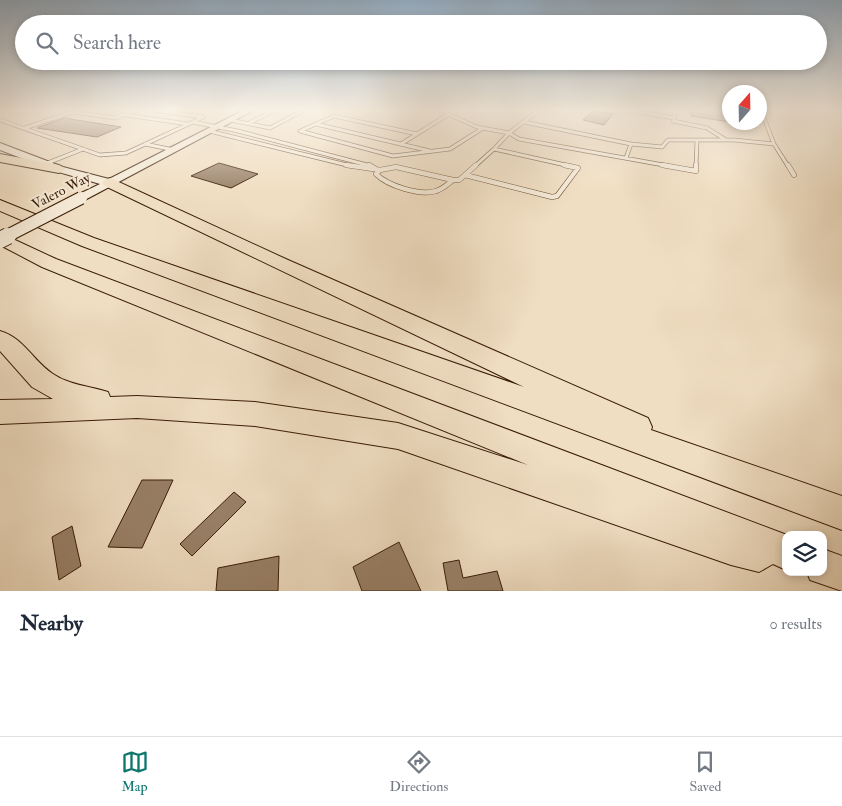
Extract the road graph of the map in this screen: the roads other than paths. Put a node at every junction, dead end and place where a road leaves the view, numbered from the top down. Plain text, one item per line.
1 (51, 138) edge
2 (159, 138) edge
3 (197, 138) edge
4 (244, 138) edge
5 (251, 138) edge
6 (324, 138) edge
7 (374, 138) edge
8 (411, 138) edge
9 (468, 138) edge
10 (504, 138) edge
11 (518, 138) edge
12 (600, 138) edge
13 (723, 138) edge
14 (771, 138) edge
15 (698, 140) junction
16 (727, 140) junction
17 (145, 144) junction
18 (401, 144) junction
19 (631, 144) junction
20 (774, 144) junction
21 (0, 146) edge
22 (83, 149) junction
23 (494, 149) junction
24 (174, 150) junction
25 (433, 152) junction
26 (0, 158) edge
27 (626, 158) junction
28 (45, 164) junction
29 (60, 169) junction
30 (378, 169) junction
31 (464, 175) junction
32 (794, 175) dead end
33 (453, 180) junction
34 (110, 183) junction
35 (0, 204) edge
36 (0, 239) edge
37 (0, 339) edge
38 (137, 406) junction
39 (0, 412) edge
40 (780, 492) junction
41 (842, 513) edge
42 (782, 550) edge
43 (782, 559) edge

1 - 22 lane
2 - 17 lane
3 - 24 main road, Valero Way
4 - 30 lane
5 - 30 lane
6 - 25 lane
7 - 18 lane
8 - 18 lane
9 - 25 lane
10 - 23 lane
11 - 27 lane
12 - 19 lane
13 - 16 lane
14 - 20 lane
15 - 16 lane
15 - 19 lane
15 - 27 lane
16 - 20 lane
17 - 22 lane
17 - 24 lane
18 - 25 lane
19 - 27 lane
20 - 32 lane
21 - 28 main road
22 - 28 lane
23 - 31 lane
23 - 31 lane
24 - 34 main road, Valero Way
26 - 29 highway
28 - 29 main road
29 - 34 main road
30 - 33 lane
30 - 33 lane
31 - 33 lane
34 - 36 main road, Valero Way, bridge
34 - 40 highway
35 - 40 highway
36 - 42 highway
37 - 38 highway
38 - 39 highway
38 - 43 highway
40 - 41 highway

